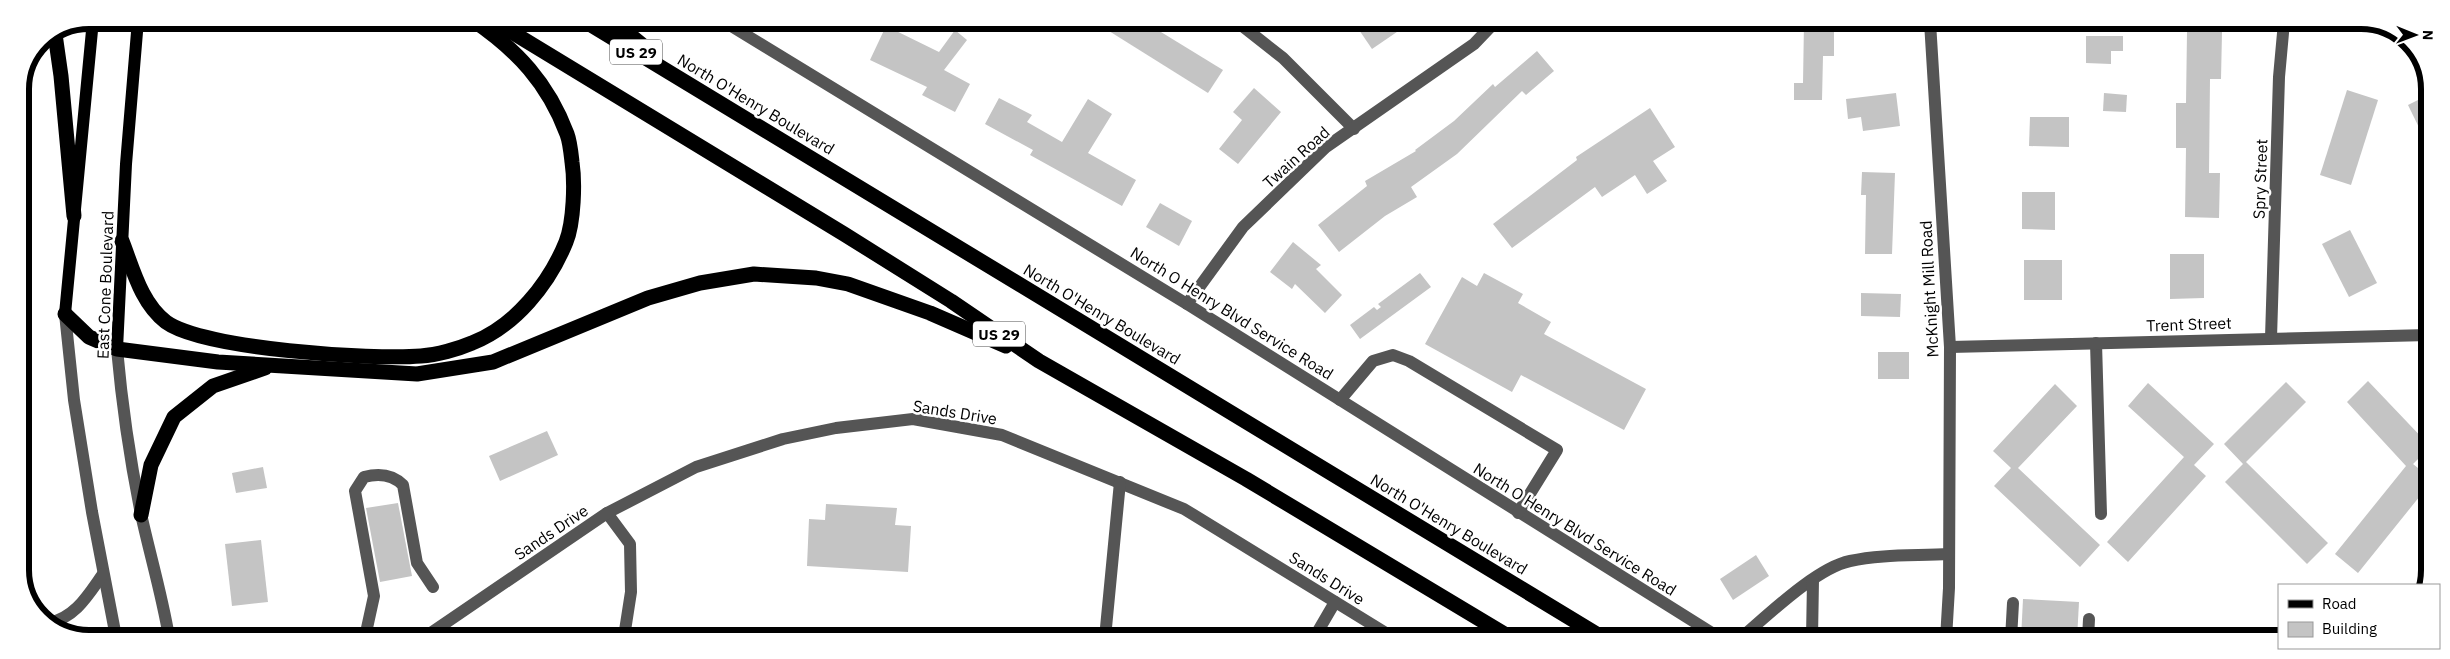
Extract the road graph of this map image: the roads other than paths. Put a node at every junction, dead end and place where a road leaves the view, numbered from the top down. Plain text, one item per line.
1 (92, 29) edge
2 (137, 29) edge
3 (484, 29) edge
4 (507, 29) edge
5 (598, 29) edge
6 (624, 29) edge
7 (740, 29) edge
8 (1246, 29) edge
9 (1488, 29) edge
10 (1930, 29) edge
11 (2283, 29) edge
12 (55, 39) edge
13 (690, 84) junction
14 (1354, 129) junction
15 (74, 216) junction
16 (122, 241) junction
17 (1187, 304) junction
18 (65, 314) junction
19 (2421, 335) edge
20 (2271, 338) junction
21 (2096, 343) junction
22 (1950, 347) junction
23 (116, 349) junction
24 (1039, 361) junction
25 (272, 365) junction
26 (1340, 400) junction
27 (1120, 482) junction
28 (607, 513) junction
29 (1518, 513) junction
30 (141, 514) junction
31 (2101, 514) dead end
32 (1949, 554) junction
33 (103, 574) junction
34 (1813, 580) junction
35 (433, 588) dead end
36 (1335, 602) junction
37 (2013, 604) dead end
38 (2090, 619) dead end
39 (57, 621) edge
40 (367, 628) dead end
41 (115, 630) edge
42 (168, 630) edge
43 (436, 630) edge
44 (625, 630) edge
45 (1105, 630) edge
46 (1319, 630) edge
47 (1381, 630) edge
48 (1498, 630) edge
49 (1590, 630) edge
50 (1707, 630) edge
51 (1750, 630) edge
52 (1812, 630) edge
53 (1946, 630) edge
54 (2012, 630) edge
55 (2089, 630) edge

1 - 15 main road, East Cone Boulevard
2 - 16 main road, East Cone Boulevard
3 - 16 highway
4 - 24 highway, US 29
5 - 13 highway, North O'Henry Boulevard / US 29
6 - 13 highway
7 - 17 street, North O Henry Blvd Service Road
8 - 14 street
9 - 14 street, Twain Road
10 - 22 street, McKnight Mill Road
11 - 20 street, Spry Street
12 - 15 highway
13 - 49 highway, North O'Henry Boulevard / US 29
14 - 17 street, Twain Road
15 - 18 main road, East Cone Boulevard
16 - 23 main road, East Cone Boulevard
17 - 26 street, North O Henry Blvd Service Road
18 - 23 highway
18 - 33 street, East Cone Boulevard
19 - 20 street, Trent Street
20 - 21 street, Trent Street
21 - 22 street, Trent Street
21 - 31 street
22 - 32 street, McKnight Mill Road
23 - 25 highway
23 - 30 street, East Cone Boulevard
24 - 25 highway
24 - 48 highway, US 29
25 - 30 highway
26 - 29 street, North O Henry Blvd Service Road
26 - 29 street
27 - 28 street, Sands Drive
27 - 36 street, Sands Drive
27 - 45 street
28 - 43 street, Sands Drive
28 - 44 street
29 - 50 street, North O Henry Blvd Service Road
30 - 42 street, East Cone Boulevard
32 - 34 street
32 - 53 street, McKnight Mill Road
33 - 39 street
33 - 41 street, East Cone Boulevard
34 - 51 street
34 - 52 street
35 - 40 street
36 - 46 street
36 - 47 street, Sands Drive
37 - 54 street
38 - 55 street

